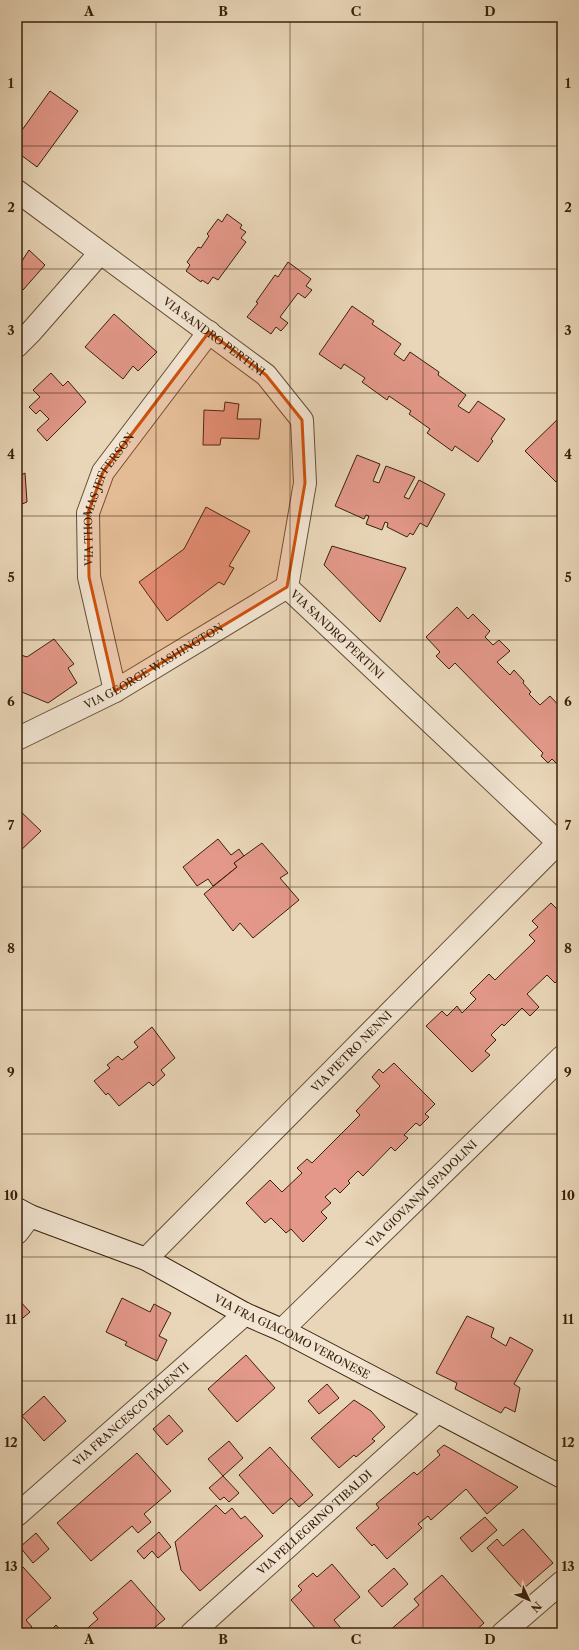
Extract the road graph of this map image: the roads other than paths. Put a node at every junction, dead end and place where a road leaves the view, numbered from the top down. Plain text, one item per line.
1 (17, 191) edge
2 (100, 253) junction
3 (209, 332) junction
4 (17, 346) edge
5 (287, 587) junction
6 (115, 691) junction
7 (17, 739) edge
8 (560, 845) edge
9 (562, 1057) edge
10 (24, 1213) edge
11 (17, 1233) edge
12 (146, 1259) junction
13 (245, 1314) junction
14 (282, 1330) junction
15 (436, 1412) junction
16 (562, 1476) edge
17 (17, 1515) edge
18 (562, 1582) edge
19 (192, 1633) edge
20 (502, 1633) edge

1 - 2 street, VIA SANDRO PERTINI
2 - 3 street, VIA SANDRO PERTINI
2 - 4 street
3 - 5 street, VIA SANDRO PERTINI
3 - 6 street, VIA THOMAS JEFFERSON
5 - 6 street, VIA GEORGE WASHINGTON
5 - 8 street, VIA SANDRO PERTINI
6 - 7 street, VIA GEORGE WASHINGTON
8 - 12 street, VIA PIETRO NENNI
9 - 14 street, VIA GIOVANNI SPADOLINI
10 - 11 street
10 - 12 street, VIA FRA GIACOMO VERONESE
12 - 13 street, VIA FRA GIACOMO VERONESE
13 - 14 street, VIA FRA GIACOMO VERONESE
13 - 17 street, VIA FRANCESCO TALENTI
14 - 15 street, VIA FRA GIACOMO VERONESE
15 - 16 street, VIA FRA GIACOMO VERONESE
15 - 19 street, VIA PELLEGRINO TIBALDI
18 - 20 street

